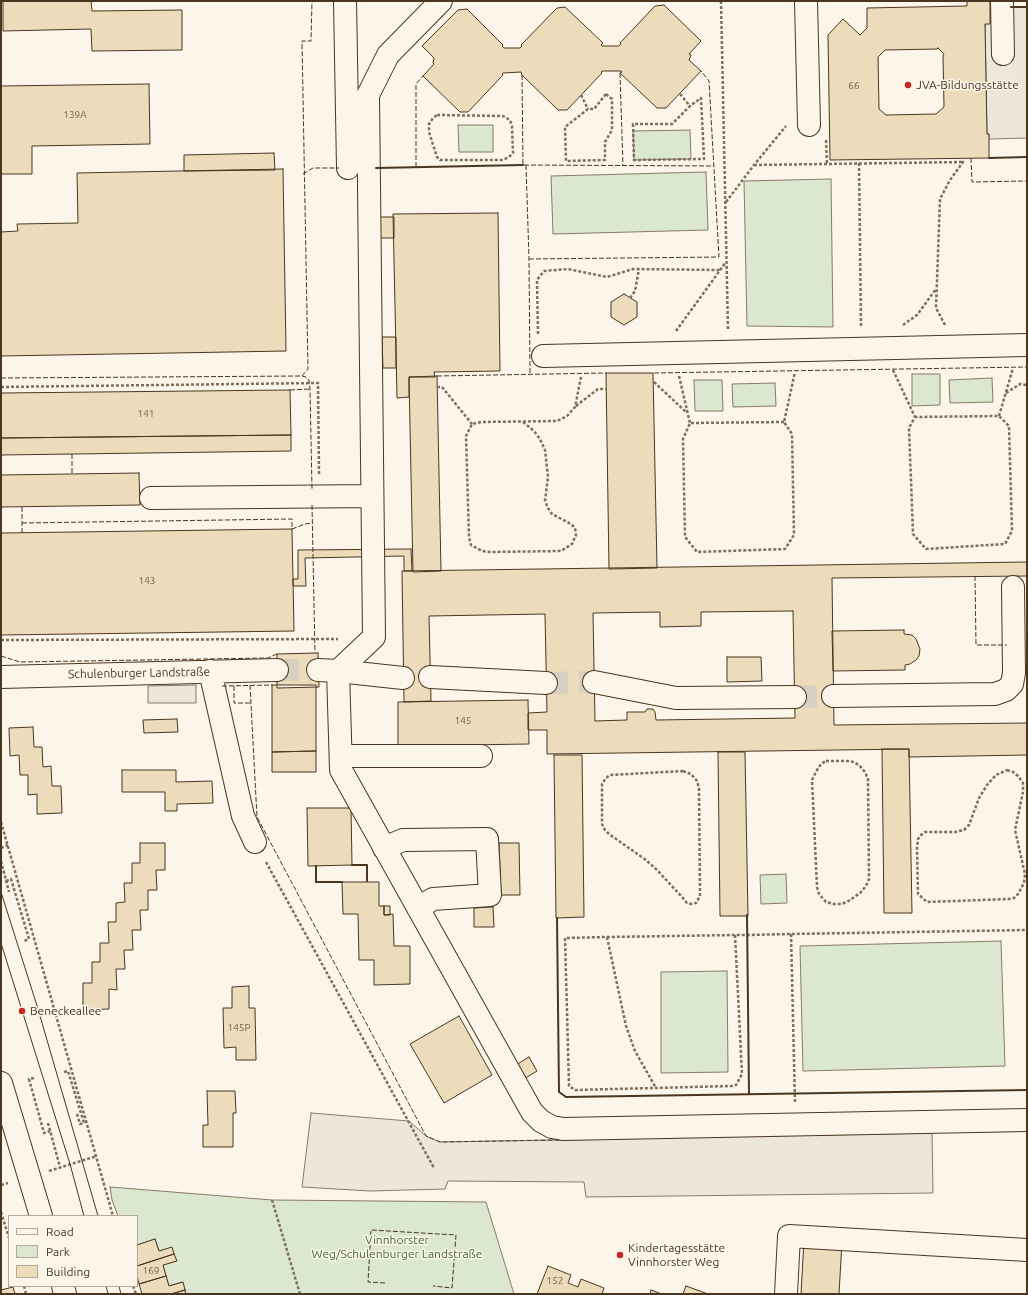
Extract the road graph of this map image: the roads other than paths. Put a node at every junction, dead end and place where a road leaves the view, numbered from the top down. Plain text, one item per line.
1 (345, 1) edge
2 (441, 1) edge
3 (806, 1) edge
4 (1002, 1) edge
5 (1003, 54) dead end
6 (809, 125) dead end
7 (348, 168) dead end
8 (1027, 345) edge
9 (542, 356) road end
10 (372, 496) junction
11 (151, 498) dead end
12 (1013, 587) dead end
13 (277, 670) tunnel mouth
14 (210, 671) junction
15 (328, 671) junction
16 (1, 677) edge
17 (430, 677) dead end
18 (403, 678) dead end
19 (594, 682) tunnel mouth
20 (546, 683) tunnel mouth
21 (833, 696) tunnel mouth
22 (795, 697) tunnel mouth
23 (341, 756) junction
24 (481, 756) dead end
25 (255, 842) road end
26 (384, 848) junction
27 (418, 908) junction
28 (2, 1091) edge
29 (1027, 1120) edge
30 (41, 1215) edge
31 (1027, 1250) edge
32 (786, 1294) edge

1 - 7 street
2 - 10 street
3 - 6 street
4 - 5 street
8 - 9 street
10 - 11 street
10 - 15 street
12 - 21 street
13 - 14 street, Schulenburger Landstraße
14 - 16 street, Schulenburger Landstraße
14 - 25 street
15 - 18 street
15 - 23 street
17 - 20 street
19 - 22 street
23 - 24 street
23 - 26 street
26 - 27 street
26 - 27 street
27 - 29 street
28 - 30 street
31 - 32 street

